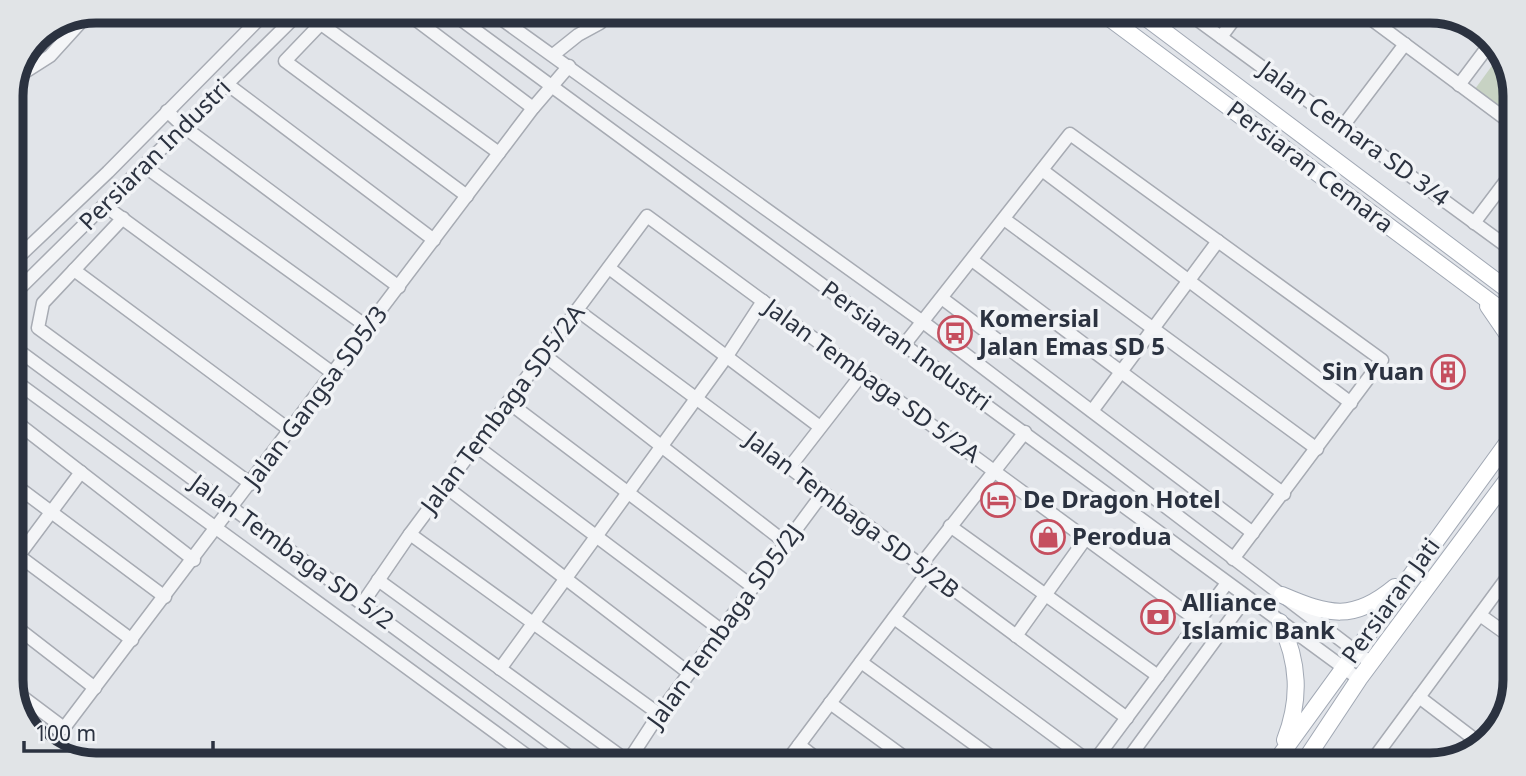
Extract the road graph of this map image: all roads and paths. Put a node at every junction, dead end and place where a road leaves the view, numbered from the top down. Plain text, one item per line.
1 (255, 23) edge
2 (289, 23) edge
3 (420, 23) edge
4 (465, 23) edge
5 (507, 23) edge
6 (600, 23) edge
7 (1116, 23) edge
8 (1153, 23) edge
9 (1202, 23) edge
10 (1231, 23) edge
11 (1376, 23) edge
12 (321, 24) joint
13 (78, 25) edge
14 (1221, 37) junction
15 (1405, 44) junction
16 (1486, 49) edge
17 (553, 55) junction
18 (569, 66) junction
19 (27, 71) edge
20 (227, 84) junction
21 (1459, 85) junction
22 (551, 87) junction
23 (533, 108) junction
24 (167, 111) junction
25 (1503, 117) edge
26 (1343, 126) junction
27 (184, 128) junction
28 (499, 153) junction
29 (144, 166) junction
30 (1042, 170) junction
31 (1503, 185) edge
32 (467, 197) junction
33 (104, 205) junction
34 (647, 216) joint
35 (123, 218) junction
36 (1004, 219) junction
37 (1474, 223) junction
38 (434, 240) junction
39 (1218, 241) junction
40 (1503, 244) edge
41 (23, 252) edge
42 (972, 260) junction
43 (609, 268) junction
44 (74, 270) junction
45 (1189, 282) junction
46 (23, 286) edge
47 (1503, 286) edge
48 (399, 287) junction
49 (1475, 290) junction
50 (943, 299) junction
51 (763, 301) junction
52 (577, 310) junction
53 (1503, 310) edge
54 (923, 322) junction
55 (369, 328) junction
56 (1503, 329) edge
57 (1154, 330) junction
58 (904, 345) junction
59 (23, 354) edge
60 (544, 355) junction
61 (727, 356) junction
62 (1123, 373) junction
63 (334, 374) junction
64 (862, 374) junction
65 (23, 387) edge
66 (696, 399) junction
67 (508, 402) junction
68 (1351, 403) junction
69 (1092, 411) junction
70 (23, 427) edge
71 (820, 427) junction
72 (291, 431) junction
73 (1025, 432) junction
74 (476, 446) junction
75 (661, 446) junction
76 (1503, 448) edge
77 (1317, 449) junction
78 (789, 468) junction
79 (992, 470) junction
80 (81, 472) junction
81 (251, 484) junction
82 (1503, 485) edge
83 (446, 487) junction
84 (23, 491) edge
85 (628, 492) junction
86 (823, 493) junction
87 (1284, 494) junction
88 (233, 508) junction
89 (51, 512) junction
90 (950, 526) junction
91 (218, 528) junction
92 (1253, 533) junction
93 (411, 534) junction
94 (596, 536) junction
95 (1086, 538) junction
96 (786, 543) junction
97 (23, 545) edge
98 (1233, 559) junction
99 (194, 560) junction
100 (23, 564) edge
101 (924, 569) junction
102 (1412, 573) junction
103 (565, 578) junction
104 (378, 580) junction
105 (1503, 582) edge
106 (1227, 583) junction
107 (753, 587) junction
108 (1045, 595) junction
109 (1282, 595) junction
110 (165, 597) junction
111 (1247, 598) junction
112 (362, 604) junction
113 (1479, 615) junction
114 (894, 618) junction
115 (1198, 621) junction
116 (533, 622) junction
117 (1280, 622) junction
118 (721, 630) junction
119 (23, 632) edge
120 (1503, 632) edge
121 (1016, 636) junction
122 (132, 640) junction
123 (1356, 650) junction
124 (860, 662) junction
125 (1371, 663) junction
126 (1343, 667) junction
127 (500, 669) junction
128 (689, 673) junction
129 (1158, 676) junction
130 (1359, 679) junction
131 (95, 688) junction
132 (1419, 697) junction
133 (26, 700) edge
134 (831, 703) junction
135 (659, 714) junction
136 (1127, 718) junction
137 (1473, 738) edge
138 (799, 745) junction
139 (523, 753) edge
140 (564, 753) edge
141 (618, 753) edge
142 (633, 753) edge
143 (793, 753) edge
144 (810, 753) edge
145 (899, 753) edge
146 (986, 753) edge
147 (1078, 753) edge
148 (1100, 753) edge
149 (1133, 753) edge
150 (1280, 753) edge
151 (1282, 753) edge
152 (1310, 753) edge
153 (1377, 753) edge

1 - 24 street, Persiaran Industri
2 - 20 street, Persiaran Industri
3 - 23 street
4 - 22 street, Persiaran Industri
5 - 17 street, Persiaran Industri
6 - 17 street
7 - 49 main road, Persiaran Cemara
8 - 47 main road, Persiaran Cemara
9 - 14 street, Jalan Cemara SD 3/4
10 - 14 street
11 - 15 street
12 - 28 street
12 - 32 street
13 - 19 street
14 - 26 street, Jalan Cemara SD 3/4
15 - 21 street
15 - 26 street
16 - 21 street
17 - 18 street, Persiaran Industri
18 - 22 street, Jalan Gangsa SD5/3
18 - 54 street, Persiaran Industri
20 - 27 street, Persiaran Industri
20 - 38 street
21 - 25 street
22 - 23 street, Jalan Gangsa SD5/3
22 - 58 street, Persiaran Industri
23 - 28 street, Jalan Gangsa SD5/3
24 - 27 street
24 - 41 street, Persiaran Industri
26 - 37 street, Jalan Cemara SD 3/4
27 - 29 street, Persiaran Industri
27 - 48 street
28 - 32 street, Jalan Gangsa SD5/3
29 - 33 street, Persiaran Industri
29 - 55 street
30 - 36 street
30 - 39 street
30 - 45 street
31 - 37 street
32 - 38 street, Jalan Gangsa SD5/3
33 - 35 street
33 - 46 street, Persiaran Industri
34 - 43 street, Jalan Tembaga SD5/2A
34 - 51 street, Jalan Tembaga SD 5/2A
35 - 44 street
35 - 63 street
36 - 42 street
36 - 57 street
37 - 40 street, Jalan Cemara SD 3/4
38 - 48 street, Jalan Gangsa SD5/3
39 - 45 street
39 - 68 street
42 - 50 street
42 - 62 street
43 - 52 street, Jalan Tembaga SD5/2A
43 - 61 street
44 - 72 street
44 - 81 street
45 - 57 street
45 - 68 street
48 - 55 street, Jalan Gangsa SD5/3
49 - 53 main road, Persiaran Cemara
49 - 56 main road
50 - 54 street
50 - 69 street
51 - 61 street
51 - 64 street, Jalan Tembaga SD 5/2A
52 - 60 street, Jalan Tembaga SD5/2A
52 - 66 street, Jalan Tembaga SD 5/2B
54 - 58 street
54 - 98 street, Persiaran Industri
55 - 63 street, Jalan Gangsa SD5/3
57 - 62 street
57 - 77 street
58 - 73 street, Persiaran Industri
59 - 88 street, Jalan Tembaga SD 5/2
60 - 67 street, Jalan Tembaga SD5/2A
60 - 75 street
61 - 66 street
61 - 71 street
62 - 69 street
62 - 87 street
63 - 72 street, Jalan Gangsa SD5/3
64 - 71 street
64 - 79 street, Jalan Tembaga SD 5/2A
65 - 91 street, Jalan Tembaga SD 5/2
66 - 75 street
66 - 78 street, Jalan Tembaga SD 5/2B
67 - 74 street, Jalan Tembaga SD5/2A
67 - 85 street
68 - 77 street
69 - 92 street
70 - 80 street
71 - 78 street
72 - 81 street, Jalan Gangsa SD5/3
73 - 79 street
73 - 106 street, Persiaran Industri
74 - 83 street, Jalan Tembaga SD5/2A
74 - 94 street
75 - 85 street
75 - 96 street
76 - 102 main road, Persiaran Jati
77 - 87 street
78 - 86 street, Jalan Tembaga SD 5/2B
79 - 90 street
79 - 95 street, Jalan Tembaga SD 5/2A
80 - 89 street
80 - 99 street
81 - 88 street, Jalan Gangsa SD5/3
82 - 125 main road, Persiaran Jati
83 - 93 street, Jalan Tembaga SD5/2A
83 - 103 street
84 - 89 street
85 - 94 street
85 - 107 street
86 - 96 street, Jalan Tembaga SD5/2J
86 - 101 street, Jalan Tembaga SD 5/2B
87 - 92 street
88 - 91 street, Jalan Gangsa SD5/3
88 - 112 street, Jalan Tembaga SD 5/2
89 - 97 street
89 - 110 street
90 - 101 street
90 - 108 street
91 - 99 street, Jalan Gangsa SD5/3
91 - 139 street, Jalan Tembaga SD 5/2
92 - 98 street
93 - 104 street, Jalan Tembaga SD5/2A
93 - 116 street
94 - 103 street
94 - 118 street
95 - 108 street
95 - 115 street, Jalan Tembaga SD 5/2A
96 - 107 street, Jalan Tembaga SD5/2J
98 - 109 street, Persiaran Industri
99 - 110 street, Jalan Gangsa SD5/3
100 - 122 street
101 - 114 street
101 - 121 street, Jalan Tembaga SD 5/2B
102 - 109 main road
102 - 123 main road, Persiaran Jati
103 - 116 street
103 - 128 street
104 - 112 street, Jalan Tembaga SD5/2A
104 - 127 street
105 - 113 street
106 - 111 street, Persiaran Industri
106 - 115 street
107 - 118 street, Jalan Tembaga SD5/2J
108 - 121 street
108 - 129 street
109 - 123 street, Persiaran Industri
110 - 122 street, Jalan Gangsa SD5/3
111 - 117 street, Persiaran Industri
111 - 149 street
112 - 140 street, Jalan Tembaga SD 5/2
113 - 120 street
113 - 132 street
114 - 124 street
114 - 147 street
115 - 129 street
116 - 127 street
116 - 135 street
117 - 126 street, Persiaran Industri
117 - 150 main road
118 - 128 street, Jalan Tembaga SD5/2J
119 - 131 street
121 - 136 street, Jalan Tembaga SD 5/2B
122 - 131 street, Jalan Gangsa SD5/3
123 - 125 street, Persiaran Industri
123 - 126 main road, Persiaran Jati
124 - 134 street
124 - 146 street
125 - 130 main road, Persiaran Jati
126 - 130 street, Persiaran Industri
126 - 151 main road, Persiaran Jati
127 - 141 street
128 - 135 street, Jalan Tembaga SD5/2J
129 - 136 street
130 - 152 main road, Persiaran Jati
131 - 133 street, Jalan Gangsa SD5/3
132 - 137 street
132 - 153 street
134 - 138 street
134 - 145 street
135 - 142 street, Jalan Tembaga SD5/2J
136 - 148 street
138 - 143 street
138 - 144 street

